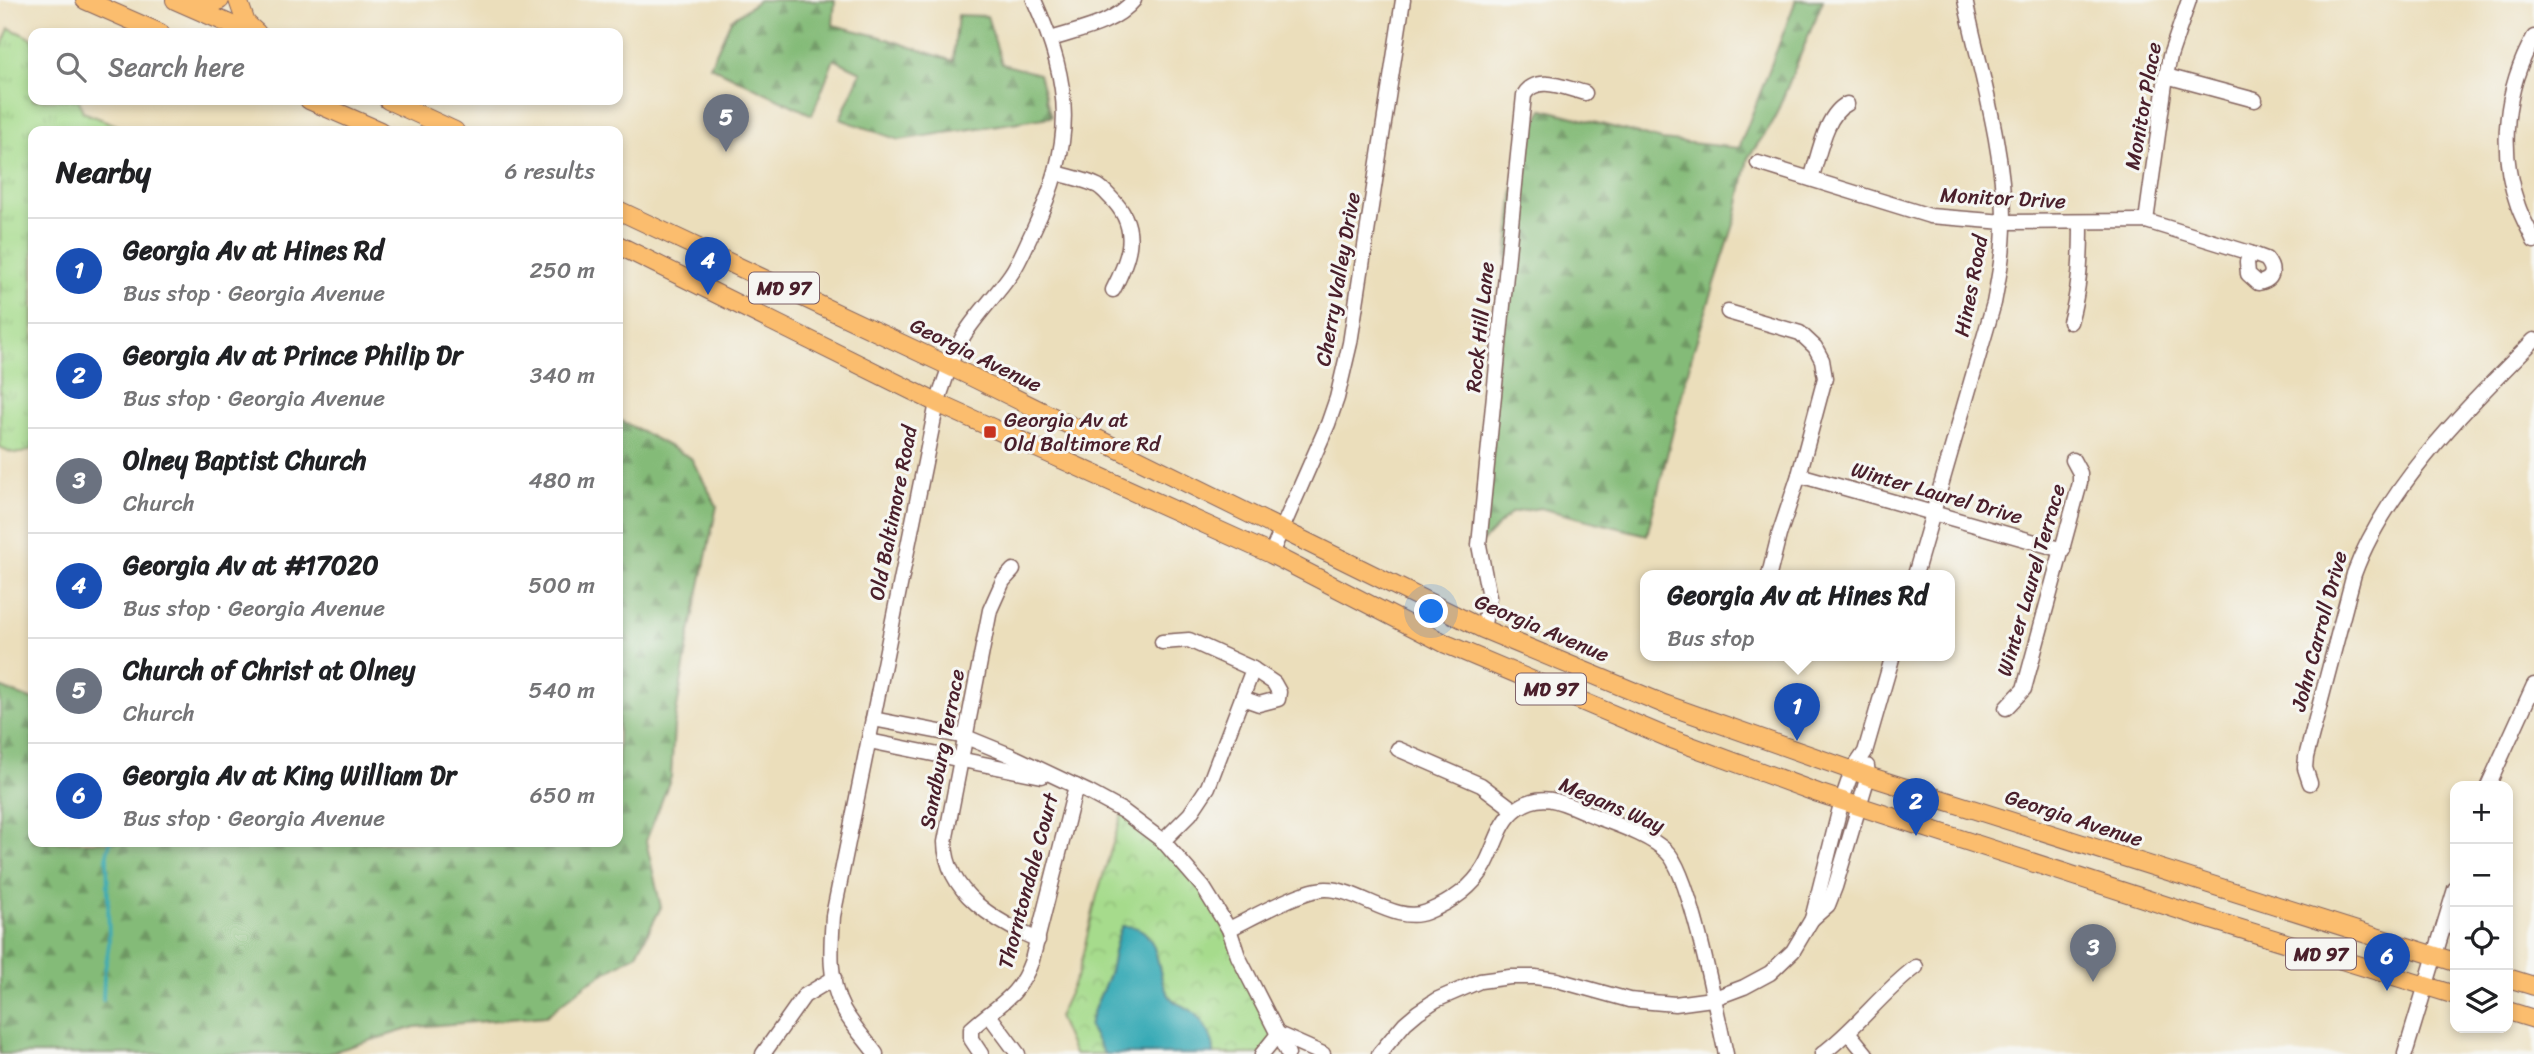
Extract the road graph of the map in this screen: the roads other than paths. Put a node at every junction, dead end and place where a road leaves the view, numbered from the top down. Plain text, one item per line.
1 (85, 0) edge
2 (176, 0) edge
3 (220, 0) edge
4 (239, 0) edge
5 (1034, 0) edge
6 (1134, 0) edge
7 (1403, 0) edge
8 (1965, 0) edge
9 (2189, 0) edge
10 (149, 28) edge
11 (239, 28) edge
12 (252, 28) edge
13 (2534, 37) edge
14 (1051, 39) junction
15 (2166, 76) junction
16 (1585, 93) dead end
17 (2255, 100) dead end
18 (1847, 103) dead end
19 (320, 105) edge
20 (399, 105) edge
21 (369, 126) edge
22 (445, 126) edge
23 (1758, 163) dead end
24 (1057, 173) junction
25 (1811, 179) junction
26 (623, 212) edge
27 (2146, 221) junction
28 (2004, 222) junction
29 (2081, 223) junction
30 (2534, 241) edge
31 (623, 247) edge
32 (2250, 253) dead end
33 (1113, 290) dead end
34 (1728, 312) dead end
35 (2070, 322) dead end
36 (2534, 340) edge
37 (950, 367) junction
38 (937, 403) junction
39 (2073, 460) dead end
40 (1799, 475) junction
41 (1933, 514) junction
42 (1281, 531) junction
43 (2063, 550) junction
44 (1271, 554) junction
45 (1013, 570) dead end
46 (1770, 570) edge
47 (1916, 570) edge
48 (1483, 629) junction
49 (1162, 642) dead end
50 (1891, 661) edge
51 (1253, 669) junction
52 (2534, 685) edge
53 (1242, 698) junction
54 (2006, 708) dead end
55 (873, 719) junction
56 (966, 737) junction
57 (869, 741) junction
58 (1398, 749) dead end
59 (961, 760) junction
60 (1860, 774) junction
61 (1056, 778) junction
62 (2490, 781) edge
63 (2310, 783) dead end
64 (1076, 786) junction
65 (1842, 800) junction
66 (1860, 807) junction
67 (1514, 810) junction
68 (1163, 841) junction
69 (2450, 907) edge
70 (1812, 919) junction
71 (1228, 929) junction
72 (1038, 940) junction
73 (2436, 956) junction
74 (2450, 960) edge
75 (1916, 967) dead end
76 (834, 978) junction
77 (2513, 980) edge
78 (2534, 986) edge
79 (2426, 987) junction
80 (2450, 994) edge
81 (1713, 999) junction
82 (2513, 1013) edge
83 (989, 1015) junction
84 (2534, 1019) edge
85 (1849, 1032) junction
86 (1278, 1034) junction
87 (1829, 1052) edge
88 (764, 1054) edge
89 (876, 1054) edge
90 (981, 1054) edge
91 (1018, 1054) edge
92 (1262, 1054) edge
93 (1288, 1054) edge
94 (1323, 1054) edge
95 (1379, 1054) edge
96 (1726, 1054) edge
97 (1866, 1054) edge
98 (2406, 1054) edge

1 - 10 main road
2 - 3 main road
2 - 11 main road
4 - 12 main road
5 - 14 street, Old Baltimore Road
6 - 14 street
7 - 42 street, Cherry Valley Drive
8 - 28 street, Hines Road
9 - 15 street, Monitor Place
13 - 30 street
14 - 24 street, Old Baltimore Road
15 - 17 street
15 - 27 street, Monitor Place
16 - 48 street, Rock Hill Lane
18 - 25 street
19 - 21 main road
20 - 22 main road
23 - 25 street, Monitor Drive
24 - 33 street
24 - 37 street, Old Baltimore Road
25 - 28 street, Monitor Drive
26 - 37 main road, Georgia Avenue / MD 97
27 - 29 street, Monitor Drive
27 - 32 street, Monitor Drive
28 - 29 street, Monitor Drive
28 - 41 street, Hines Road
29 - 35 street
31 - 38 main road, MD 97
34 - 40 street
36 - 63 street, John Carroll Drive
37 - 38 street, Old Baltimore Road
37 - 42 main road, Georgia Avenue / MD 97
38 - 44 main road, MD 97
38 - 55 street, Old Baltimore Road
39 - 43 street, Winter Laurel Terrace
40 - 41 street, Winter Laurel Drive
40 - 46 street
41 - 43 street, Winter Laurel Drive
41 - 47 street, Hines Road
42 - 44 street, Cherry Valley Drive
42 - 48 main road, Georgia Avenue / MD 97
43 - 54 street, Winter Laurel Terrace
44 - 65 main road, MD 97
45 - 56 street, Sandburg Terrace
48 - 60 main road, Georgia Avenue / MD 97
49 - 51 street
50 - 60 street
51 - 53 street
51 - 53 street
52 - 62 street
53 - 68 street
55 - 56 street
55 - 57 street, Old Baltimore Road
56 - 59 street, Sandburg Terrace
56 - 61 street
57 - 59 street
57 - 76 street, Old Baltimore Road
58 - 67 street
59 - 61 street
59 - 72 street, Sandburg Terrace
60 - 65 street
60 - 66 street
60 - 73 main road, Georgia Avenue / MD 97
61 - 64 street
64 - 68 street
64 - 72 street, Thorntondale Court
65 - 66 main road, MD 97
65 - 70 street
66 - 70 street
66 - 79 main road, MD 97
67 - 71 street
67 - 81 street, Megans Way
68 - 71 street
69 - 73 street
70 - 81 street
71 - 86 street
72 - 83 street, Thorntondale Court
73 - 74 main road, Georgia Avenue
73 - 79 street
75 - 85 street
76 - 88 street
76 - 89 street, Old Baltimore Road
77 - 78 main road
79 - 80 main road, MD 97
79 - 98 street
81 - 95 street
81 - 96 street, Megans Way
82 - 84 main road
83 - 90 street, Thorntondale Court
83 - 91 street
85 - 87 street
85 - 97 street
86 - 92 street
86 - 93 street
86 - 94 street

